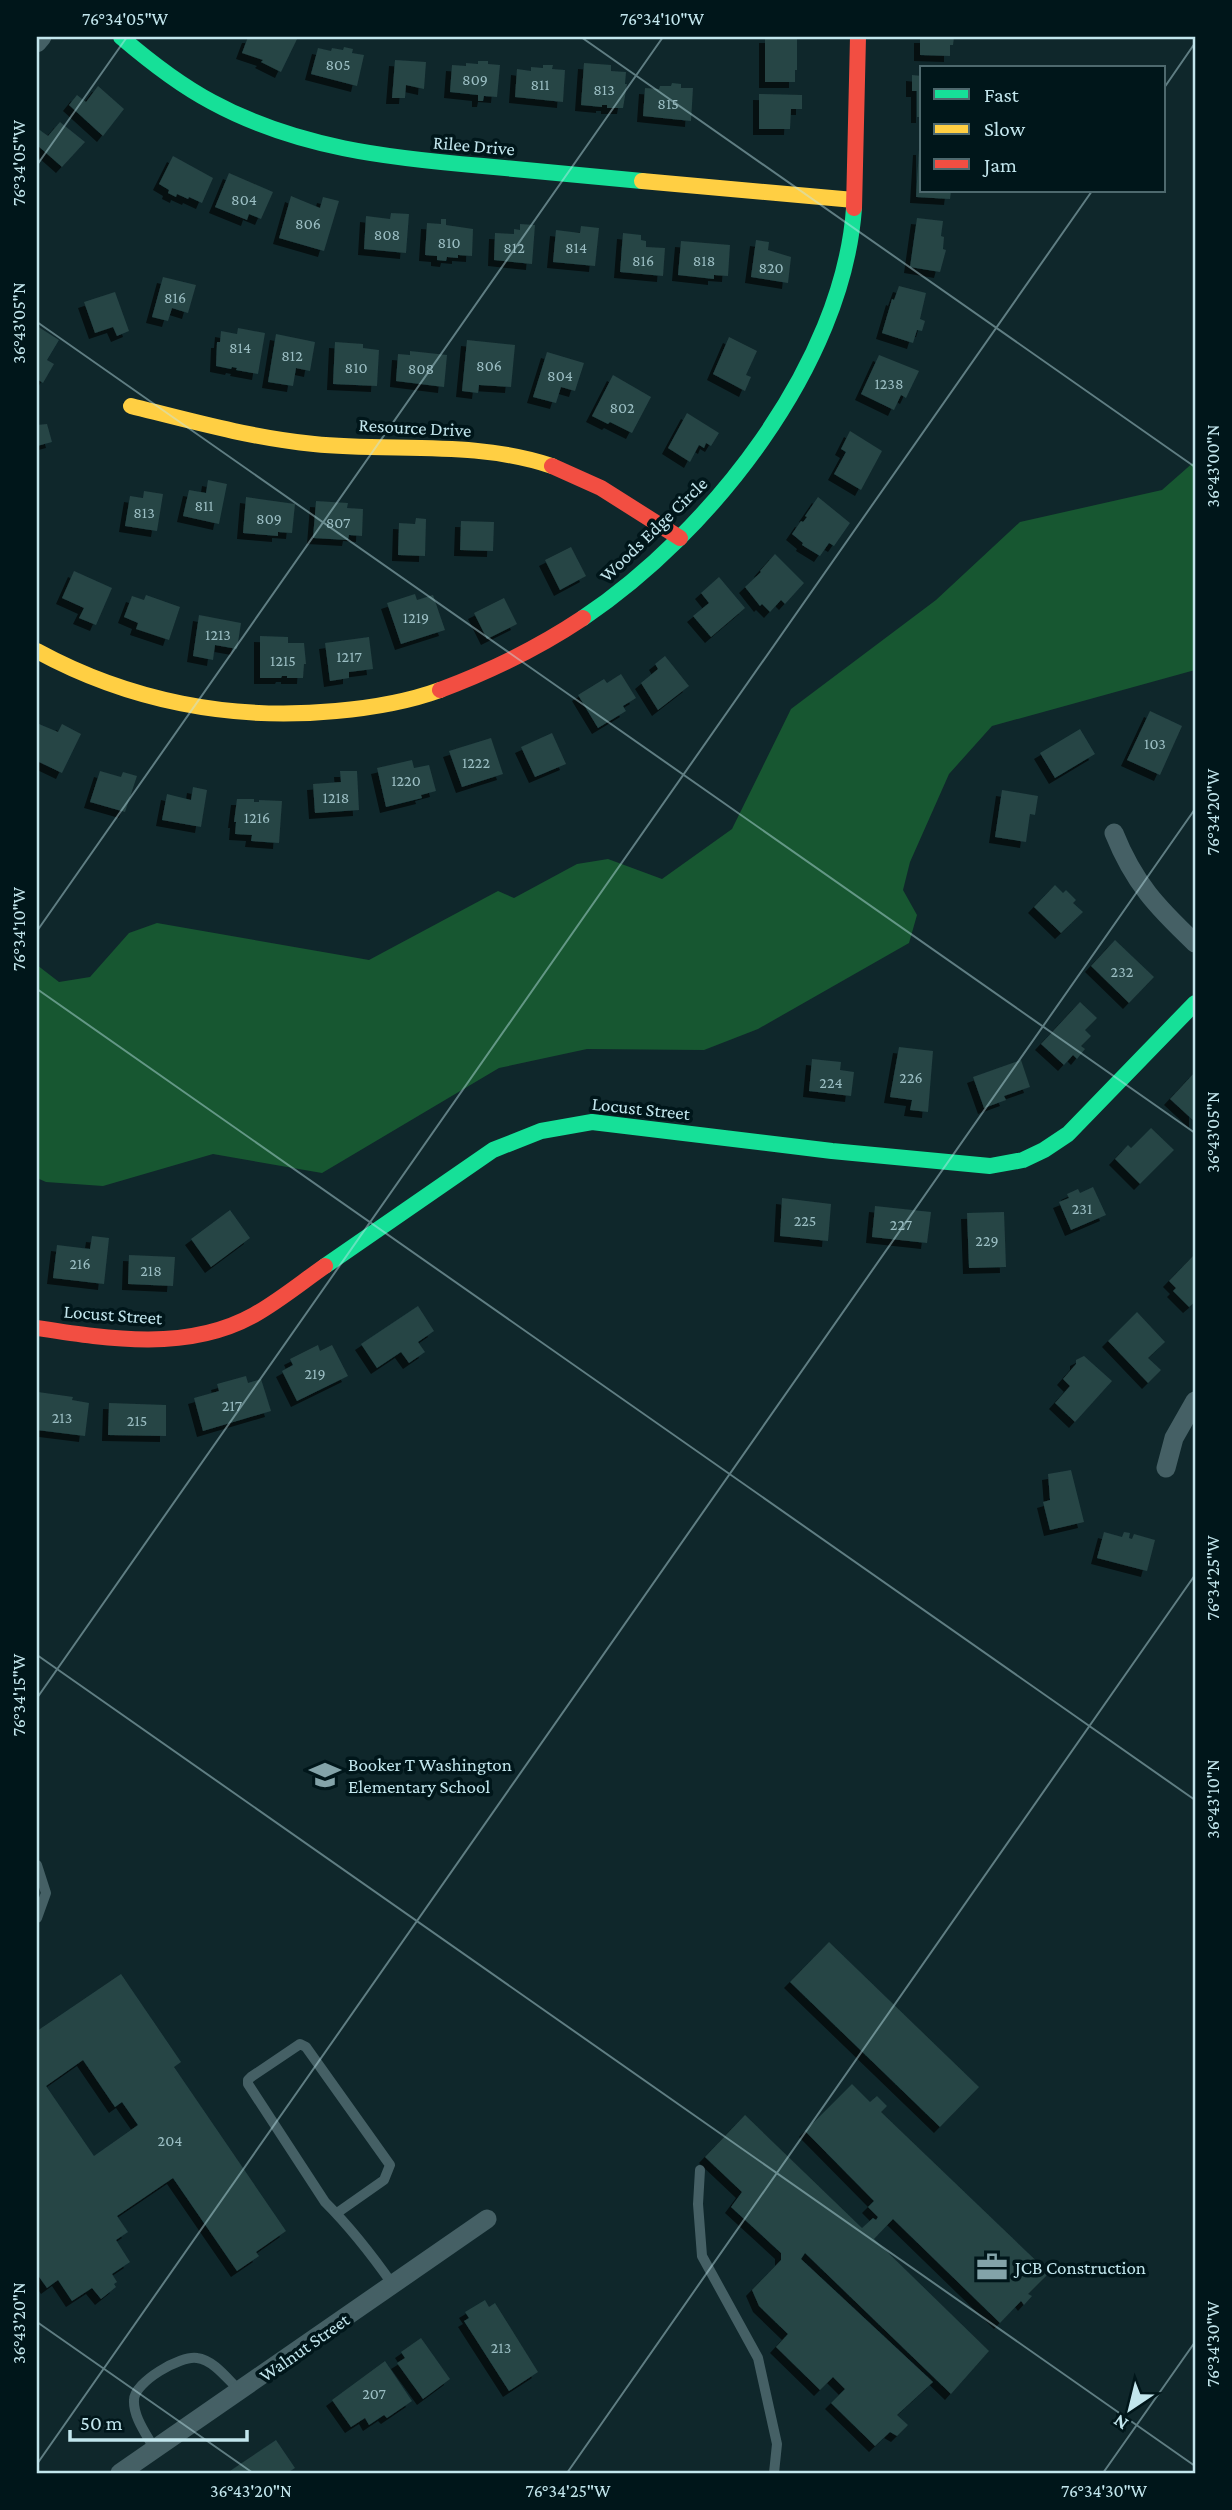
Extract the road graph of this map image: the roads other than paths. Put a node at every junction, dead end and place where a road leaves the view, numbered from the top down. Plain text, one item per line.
1 (42, 37) edge
2 (121, 37) edge
3 (858, 37) edge
4 (37, 43) edge
5 (854, 200) junction
6 (131, 406) dead end
7 (680, 538) junction
8 (37, 651) edge
9 (1114, 833) dead end
10 (1195, 943) edge
11 (1195, 1003) edge
12 (37, 1328) edge
13 (1195, 1401) edge
14 (1166, 1468) dead end
15 (37, 1865) edge
16 (37, 1918) edge
17 (700, 2170) dead end
18 (337, 2213) junction
19 (487, 2219) dead end
20 (393, 2284) junction
21 (240, 2391) junction
22 (155, 2450) junction
23 (120, 2473) edge
24 (774, 2473) edge

1 - 4 street
2 - 5 street, Rilee Drive
3 - 5 street, Woods Edge Circle
5 - 7 street, Woods Edge Circle
6 - 7 street, Resource Drive
7 - 8 street, Woods Edge Circle
9 - 10 street
11 - 12 street, Locust Street
13 - 14 street
15 - 16 lane
17 - 24 lane
18 - 18 lane
18 - 20 lane
19 - 20 street, Walnut Street
20 - 21 street, Walnut Street
21 - 22 street, Walnut Street
21 - 22 lane
22 - 23 street, Walnut Street

